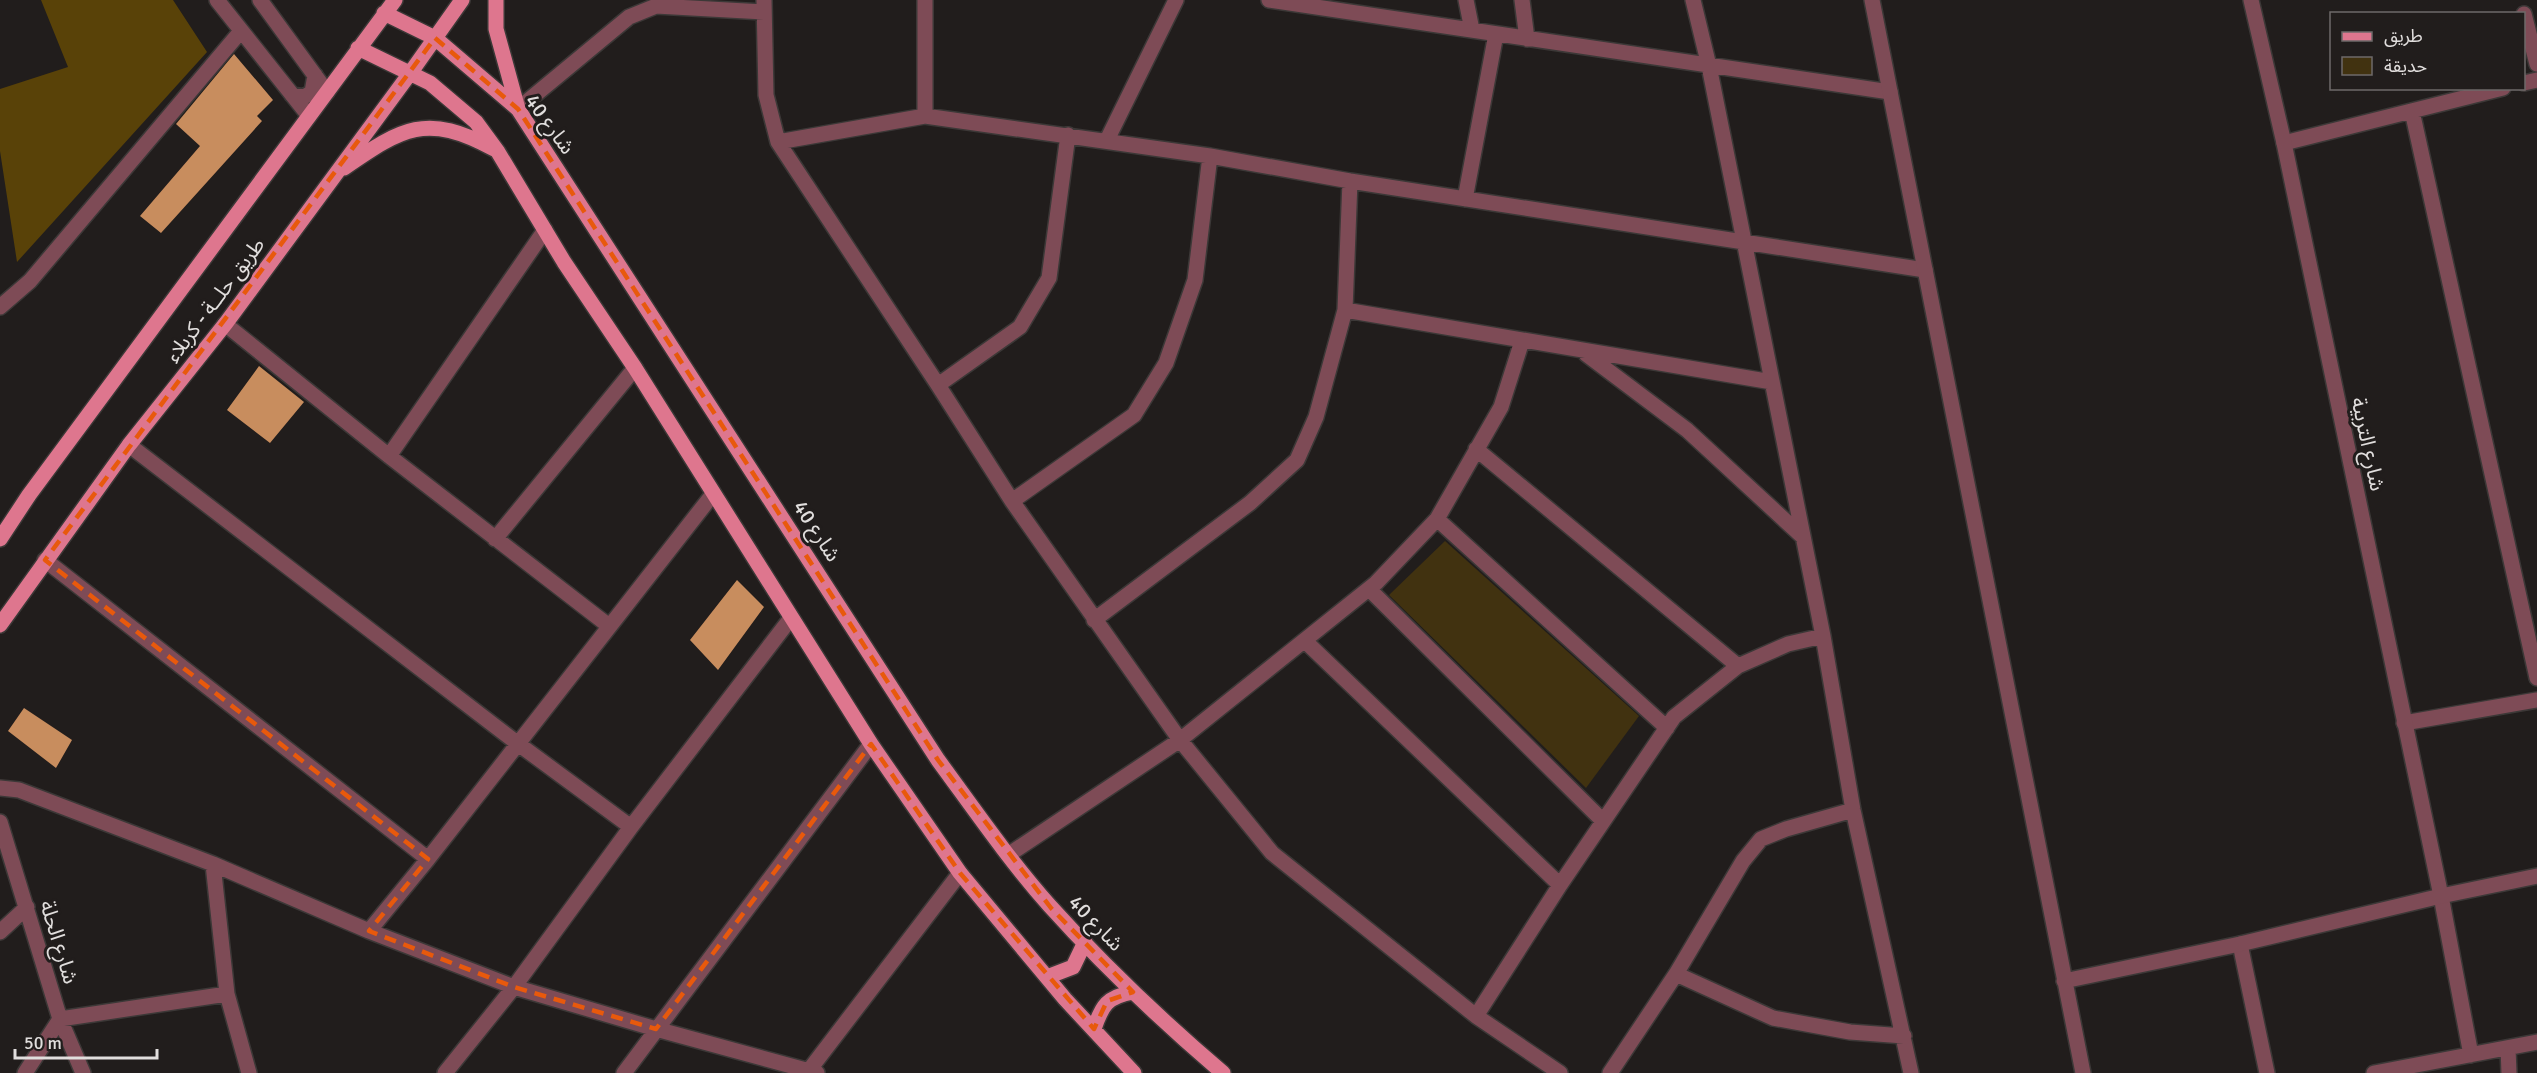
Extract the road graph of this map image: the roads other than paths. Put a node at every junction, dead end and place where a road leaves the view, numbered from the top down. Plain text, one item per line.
1 (217, 0) edge
2 (260, 0) edge
3 (395, 0) edge
4 (462, 0) edge
5 (496, 0) edge
6 (925, 0) edge
7 (1176, 0) edge
8 (1269, 0) edge
9 (1466, 0) edge
10 (1522, 0) edge
11 (1693, 0) edge
12 (1872, 0) edge
13 (2251, 0) edge
14 (764, 6) edge
15 (384, 13) junction
16 (2525, 21) edge
17 (1472, 30) junction
18 (241, 31) junction
19 (1496, 34) junction
20 (435, 38) junction
21 (1527, 39) junction
22 (358, 48) junction
23 (2537, 64) edge
24 (1709, 66) junction
25 (411, 72) junction
26 (315, 75) junction
27 (2496, 90) edge
28 (327, 92) junction
29 (1890, 92) junction
30 (292, 95) junction
31 (518, 109) junction
32 (2412, 111) junction
33 (309, 116) junction
34 (925, 116) junction
35 (1068, 135) junction
36 (1107, 141) junction
37 (778, 142) junction
38 (2284, 143) junction
39 (498, 152) junction
40 (1210, 156) junction
41 (337, 174) junction
42 (1350, 181) junction
43 (1465, 199) junction
44 (545, 230) junction
45 (1744, 241) junction
46 (1925, 270) junction
47 (0, 307) edge
48 (1345, 310) junction
49 (225, 324) junction
50 (1522, 341) junction
51 (1584, 352) junction
52 (635, 368) junction
53 (1772, 382) junction
54 (938, 385) junction
55 (129, 445) junction
56 (1476, 449) junction
57 (389, 456) junction
58 (713, 494) junction
59 (1012, 501) junction
60 (1437, 519) junction
61 (1803, 537) junction
62 (0, 539) edge
63 (495, 539) junction
64 (45, 560) junction
65 (1369, 589) junction
66 (791, 618) junction
67 (1094, 620) junction
68 (0, 625) edge
69 (609, 626) junction
70 (1823, 636) junction
71 (1305, 641) junction
72 (1738, 666) junction
73 (2537, 678) edge
74 (2537, 700) edge
75 (2404, 723) junction
76 (1667, 728) junction
77 (1180, 740) junction
78 (517, 743) junction
79 (871, 744) junction
80 (0, 788) edge
81 (1853, 810) junction
82 (1603, 821) junction
83 (0, 822) edge
84 (631, 826) junction
85 (1008, 855) junction
86 (428, 859) junction
87 (213, 864) junction
88 (960, 873) junction
89 (2537, 876) edge
90 (1560, 885) junction
91 (2441, 896) junction
92 (27, 907) junction
93 (369, 931) junction
94 (0, 932) edge
95 (1085, 942) junction
96 (2240, 944) junction
97 (1676, 974) junction
98 (1047, 977) junction
99 (2064, 981) junction
100 (514, 987) junction
101 (1133, 992) junction
102 (227, 994) junction
103 (1476, 1016) junction
104 (60, 1018) junction
105 (656, 1029) junction
106 (1094, 1029) junction
107 (1904, 1036) junction
108 (2537, 1042) edge
109 (2508, 1048) junction
110 (2471, 1055) junction
111 (1538, 1067) edge
112 (811, 1072) edge
113 (25, 1073) edge
114 (83, 1073) edge
115 (249, 1073) edge
116 (445, 1073) edge
117 (624, 1073) edge
118 (1134, 1073) edge
119 (1223, 1073) edge
120 (1560, 1073) edge
121 (1610, 1073) edge
122 (1911, 1073) edge
123 (2084, 1073) edge
124 (2267, 1073) edge
125 (2374, 1073) edge
126 (2509, 1073) edge

1 - 18 street
2 - 26 street
3 - 15 main road, طريق حلــة - كربلاء
4 - 20 main road, طريق حلــة - كربلاء
5 - 31 main road
6 - 34 street
7 - 36 street
8 - 17 street
9 - 17 street
10 - 21 street
11 - 24 street
12 - 29 street
13 - 38 street, شارع التربية
14 - 31 street
14 - 37 street
15 - 20 main road, شارع 40
15 - 22 main road, طريق حلــة - كربلاء
16 - 23 street
17 - 19 street
18 - 30 street
18 - 47 street
19 - 21 street
19 - 43 street
20 - 25 main road, طريق حلــة - كربلاء
20 - 31 main road, شارع 40
21 - 24 street
22 - 25 main road
22 - 28 main road, طريق حلــة - كربلاء
24 - 29 street
24 - 45 street
25 - 39 main road
25 - 41 main road, طريق حلــة - كربلاء
26 - 28 street
26 - 30 street
27 - 32 street
28 - 33 main road, طريق حلــة - كربلاء
29 - 46 street
30 - 33 street
31 - 85 main road, شارع 40
32 - 38 street
32 - 73 street
33 - 62 main road, طريق حلــة - كربلاء
34 - 35 street
34 - 37 street
35 - 36 street
35 - 54 street
36 - 40 street
37 - 54 street
38 - 75 street, شارع التربية
39 - 41 main road
39 - 44 main road
40 - 42 street
40 - 59 street
41 - 49 main road, طريق حلــة - كربلاء
42 - 43 street
42 - 48 street
43 - 45 street
44 - 52 main road
44 - 57 street
45 - 46 street
45 - 53 street
46 - 99 street
48 - 50 street
48 - 67 street
49 - 55 main road, طريق حلــة - كربلاء
49 - 57 street
50 - 51 street
50 - 56 street
51 - 53 street
51 - 61 street
52 - 58 main road
52 - 63 street
53 - 61 street
54 - 59 street
55 - 64 main road, طريق حلــة - كربلاء
55 - 78 street
56 - 60 street
56 - 72 street
57 - 63 street
58 - 66 main road
58 - 69 street
59 - 67 street
60 - 65 street
60 - 76 street
61 - 70 street
63 - 69 street
64 - 68 main road, طريق حلــة - كربلاء
64 - 86 street
65 - 71 street
65 - 82 street
66 - 79 main road
66 - 84 street
67 - 77 street
69 - 78 street
70 - 72 street
70 - 81 street
71 - 77 street
71 - 90 street
72 - 76 street
74 - 75 street
75 - 91 street, شارع التربية
76 - 82 street
77 - 85 street
77 - 103 street
78 - 84 street
78 - 86 street
79 - 88 main road
79 - 105 street
80 - 87 street
81 - 97 street
81 - 107 street
82 - 90 street
83 - 92 street, شارع الحلة
84 - 100 street
85 - 95 main road, شارع 40
86 - 93 street
87 - 93 street
87 - 102 street
88 - 98 main road
88 - 112 street
89 - 91 street
90 - 103 street
91 - 96 street
91 - 110 street, شارع التربية
92 - 94 street
92 - 104 street, شارع الحلة
93 - 100 street
95 - 98 main road
95 - 101 main road, شارع 40
96 - 99 street
96 - 124 street
97 - 107 street
97 - 121 street
98 - 106 main road
99 - 123 street
100 - 105 street
100 - 116 street
101 - 106 main road
101 - 119 main road, شارع 40
102 - 104 street
102 - 115 street
103 - 111 street
104 - 113 street
104 - 114 street, شارع الحلة
105 - 112 street
105 - 117 street
106 - 118 main road
107 - 122 street
108 - 109 street
109 - 110 street
109 - 126 street
110 - 125 street
111 - 120 street

